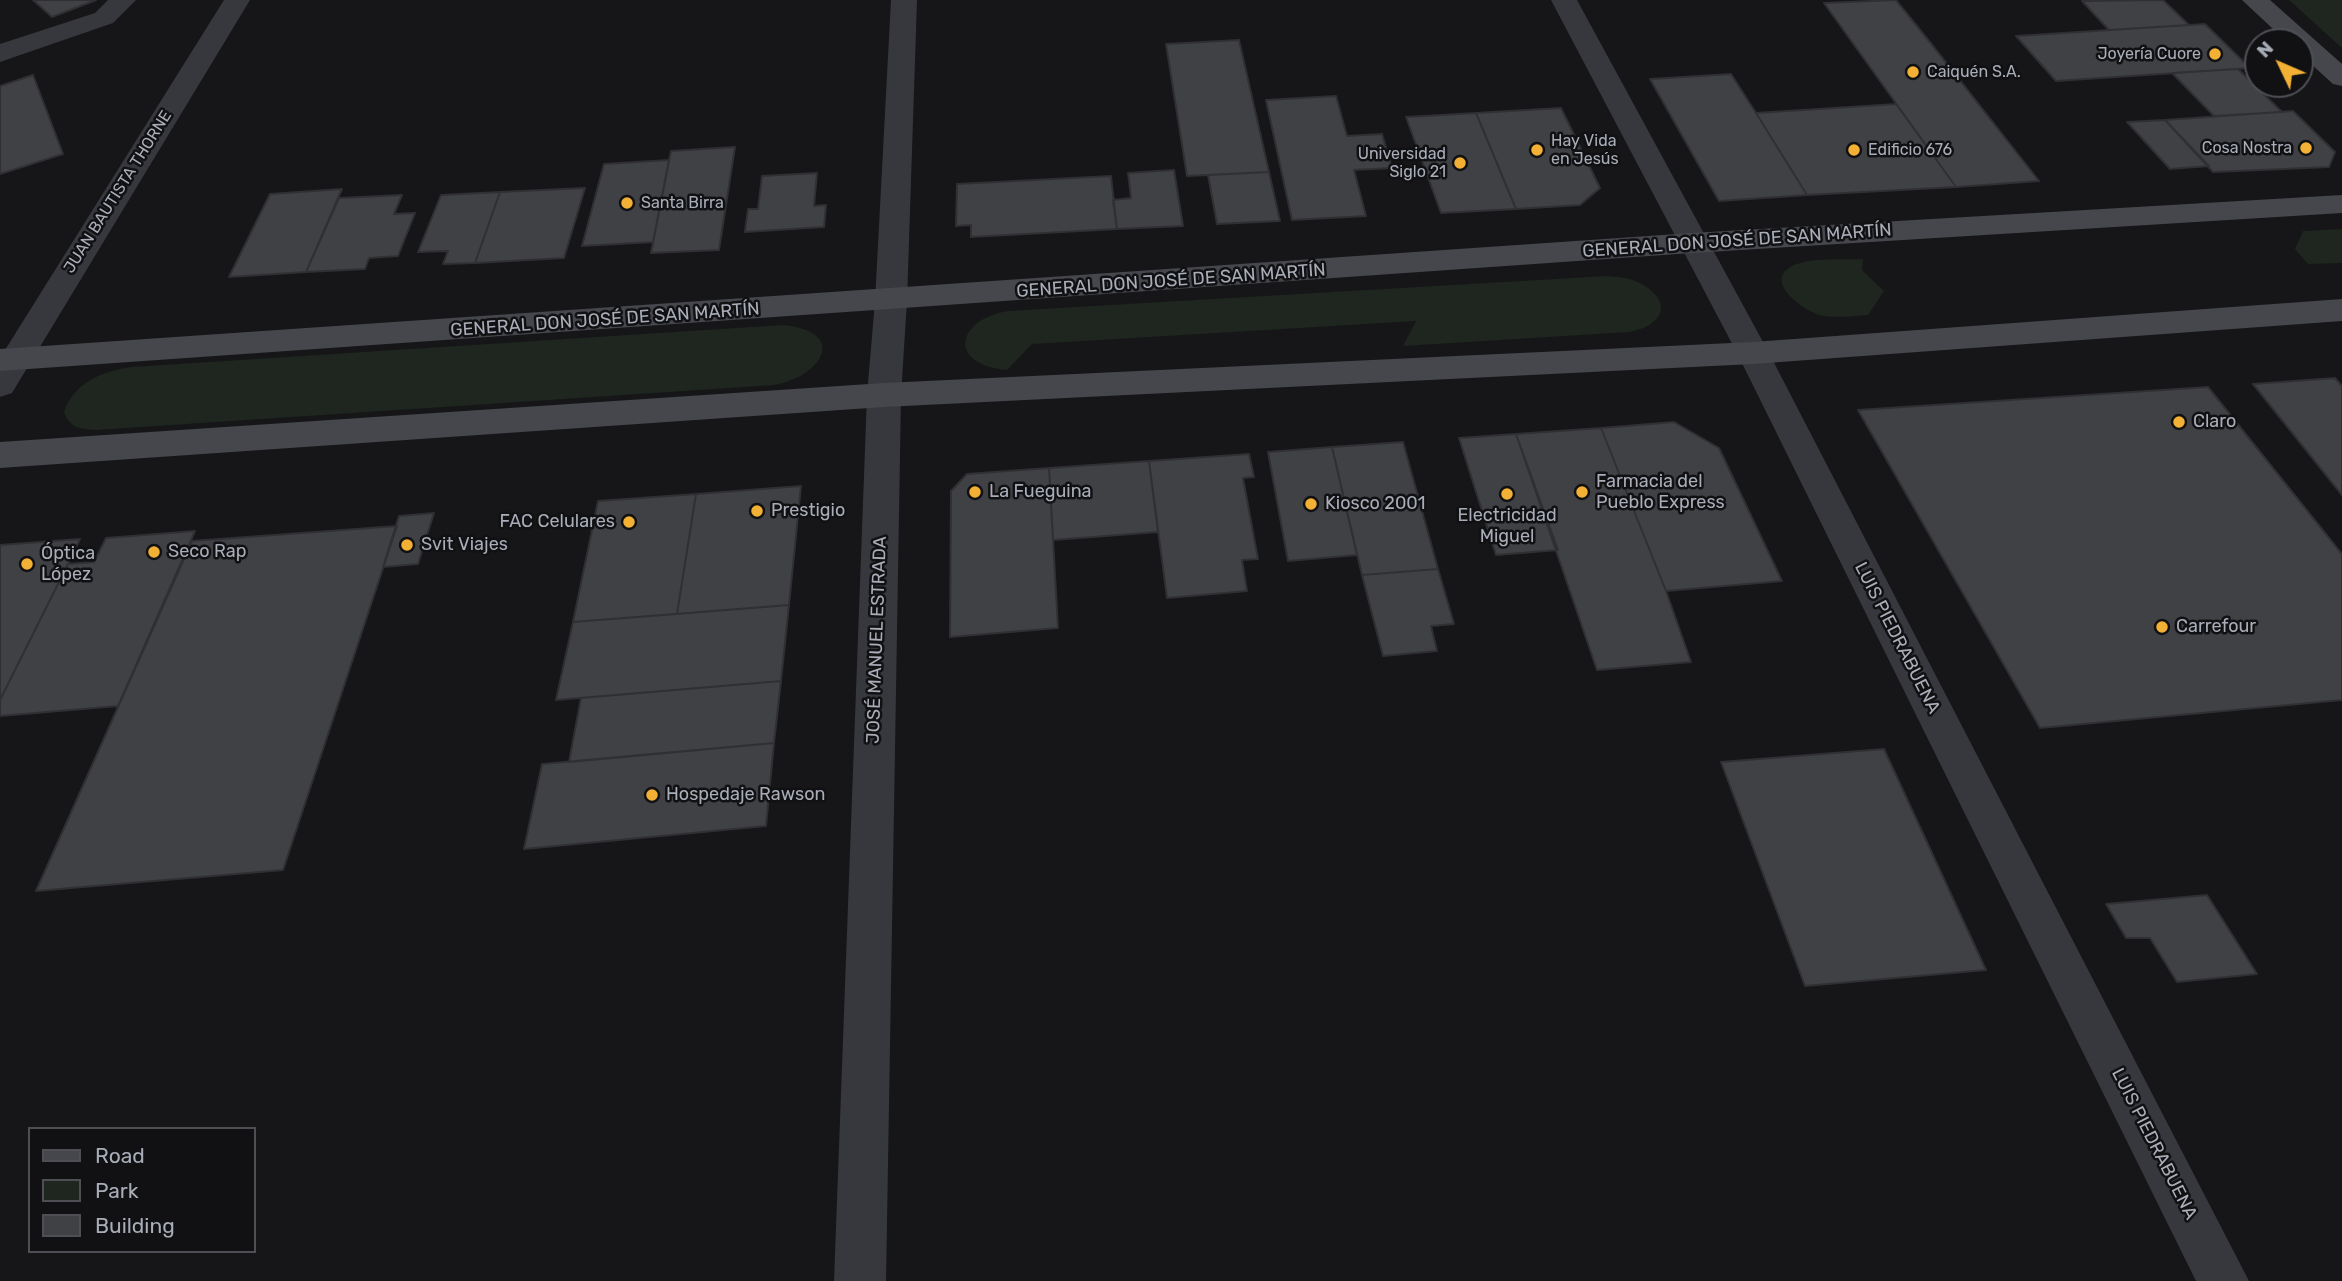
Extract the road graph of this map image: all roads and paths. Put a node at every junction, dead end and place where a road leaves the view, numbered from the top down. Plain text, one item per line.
1 (122, 0) edge
2 (237, 0) edge
3 (904, 0) edge
4 (1564, 0) edge
5 (2255, 0) edge
6 (0, 27) edge
7 (24, 43) junction
8 (0, 54) edge
9 (2342, 78) edge
10 (2342, 204) edge
11 (1692, 243) junction
12 (891, 301) junction
13 (2342, 310) edge
14 (1753, 353) junction
15 (5, 368) edge
16 (884, 395) junction
17 (0, 455) edge
18 (860, 1281) edge
19 (2223, 1281) edge

1 - 7 street
2 - 15 street, JUAN BAUTISTA THORNE
3 - 12 street, JOSÉ MANUEL ESTRADA
4 - 11 street, LUIS PIEDRABUENA
5 - 9 main road
6 - 7 street
7 - 8 street
10 - 11 main road, GENERAL DON JOSÉ DE SAN MARTÍN
11 - 12 main road, GENERAL DON JOSÉ DE SAN MARTÍN
11 - 14 street, LUIS PIEDRABUENA
12 - 15 main road, GENERAL DON JOSÉ DE SAN MARTÍN
12 - 16 street, JOSÉ MANUEL ESTRADA
13 - 14 main road
14 - 16 main road
14 - 19 street, LUIS PIEDRABUENA
16 - 17 main road
16 - 18 street, JOSÉ MANUEL ESTRADA

